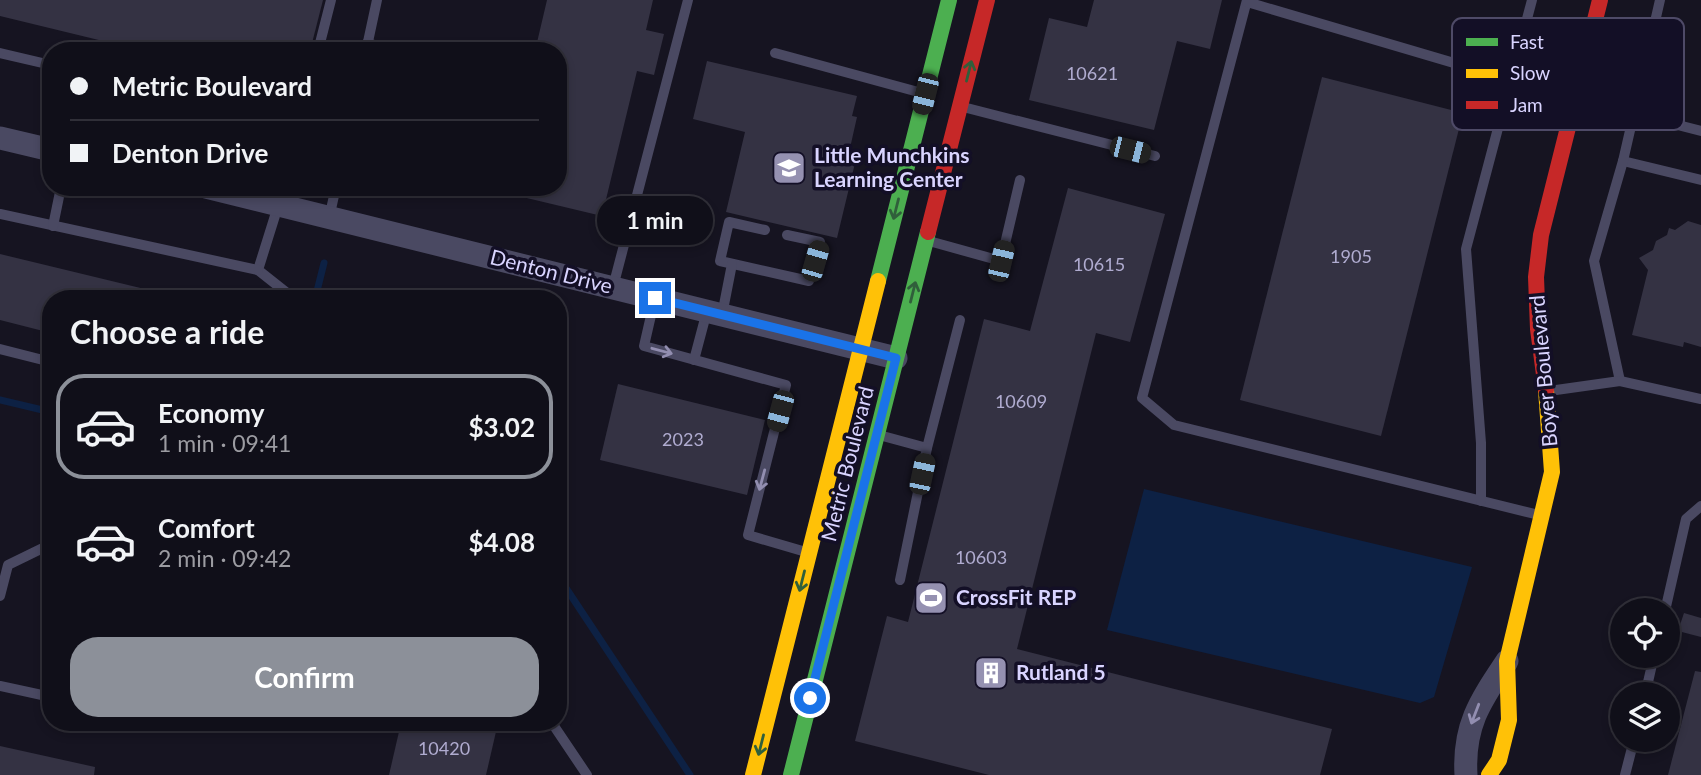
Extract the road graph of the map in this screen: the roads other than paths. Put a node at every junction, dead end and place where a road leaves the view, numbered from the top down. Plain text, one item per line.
1 (331, 0) edge
2 (377, 0) edge
3 (688, 0) edge
4 (949, 0) edge
5 (987, 0) edge
6 (1532, 0) edge
7 (1600, 0) edge
8 (1660, 0) edge
9 (1247, 1) edge
10 (1528, 18) edge
11 (1596, 18) edge
12 (1656, 18) edge
13 (320, 42) edge
14 (368, 42) edge
15 (0, 53) edge
16 (775, 53) dead end
17 (1452, 62) edge
18 (42, 63) edge
19 (925, 94) junction
20 (961, 106) junction
21 (1684, 127) edge
22 (1498, 130) edge
23 (1568, 130) edge
24 (1630, 130) edge
25 (1701, 131) edge
26 (0, 138) edge
27 (42, 148) edge
28 (1156, 156) dead end
29 (1623, 160) junction
30 (1020, 180) dead end
31 (1701, 180) edge
32 (59, 196) edge
33 (281, 196) edge
34 (334, 196) edge
35 (0, 214) edge
36 (329, 218) junction
37 (53, 226) junction
38 (765, 230) dead end
39 (787, 235) dead end
40 (926, 241) junction
41 (732, 264) junction
42 (258, 271) junction
43 (613, 288) junction
44 (283, 290) edge
45 (655, 298) junction
46 (715, 313) junction
47 (960, 320) dead end
48 (0, 349) edge
49 (860, 349) junction
50 (896, 358) junction
51 (42, 360) edge
52 (694, 360) junction
53 (1620, 381) junction
54 (1546, 392) junction
55 (1701, 399) edge
56 (877, 434) junction
57 (927, 448) junction
58 (1481, 501) junction
59 (1701, 506) edge
60 (1543, 516) junction
61 (42, 548) edge
62 (809, 553) junction
63 (900, 580) dead end
64 (0, 596) edge
65 (1668, 598) edge
66 (1507, 661) junction
67 (0, 686) edge
68 (42, 695) edge
69 (557, 731) edge
70 (1631, 752) edge
71 (587, 775) edge
72 (753, 775) edge
73 (791, 775) edge
74 (1465, 775) edge
75 (1489, 775) edge
76 (1625, 775) edge

1 - 13 lane
2 - 14 lane
3 - 43 lane
4 - 19 main road, Metric Boulevard
20 -> 5 main road, Metric Boulevard
6 - 10 lane
7 - 11 main road, Boyer Boulevard
8 - 12 lane
9 - 17 lane
9 - 58 lane
15 - 18 lane
16 - 19 lane
19 -> 49 main road, Metric Boulevard
20 - 28 lane
20 - 40 main road, Metric Boulevard
21 - 25 lane
22 - 58 lane
23 - 54 main road, Boyer Boulevard
24 - 29 lane
26 - 27 street
29 - 31 lane
29 - 53 lane
30 - 40 lane
32 - 37 lane
33 - 36 street, Denton Drive
33 - 42 lane
34 - 36 lane
35 - 37 lane
36 - 43 street, Denton Drive
37 - 42 lane
38 - 41 lane
39 - 41 lane
50 -> 40 main road, Metric Boulevard
41 - 46 lane
42 - 44 lane
43 - 45 street, Denton Drive
45 - 46 street, Denton Drive
45 -> 52 lane
46 - 49 street, Denton Drive
46 - 52 lane
47 - 57 lane
48 - 51 lane
49 - 50 street, Denton Drive
49 - 62 main road, Metric Boulevard
50 - 56 main road, Metric Boulevard
52 -> 62 lane
53 - 54 lane
53 - 55 lane
54 - 60 main road, Boyer Boulevard
56 - 57 lane
56 - 73 main road, Metric Boulevard
57 - 63 lane
58 - 60 lane
59 - 65 lane
60 - 66 main road, Boyer Boulevard
61 - 64 lane
62 -> 72 main road, Metric Boulevard
66 -> 74 street, Boyer Boulevard
66 - 75 main road, Boyer Boulevard
67 - 68 lane
69 - 71 lane
70 - 76 lane

